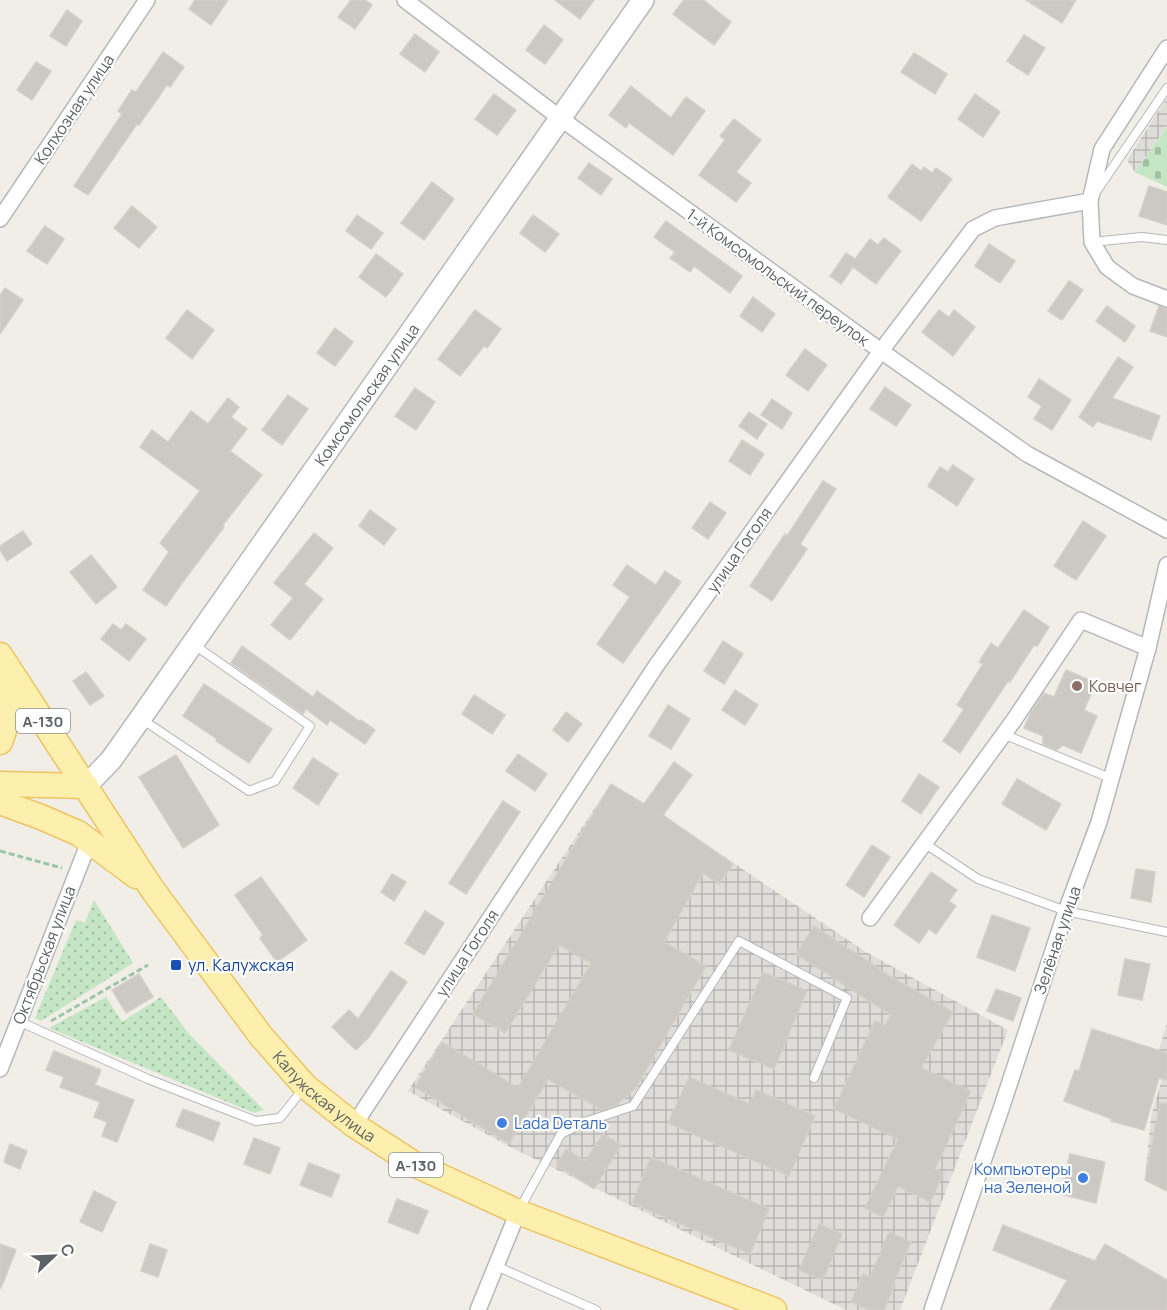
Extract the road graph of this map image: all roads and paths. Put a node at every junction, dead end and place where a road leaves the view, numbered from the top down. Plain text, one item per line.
1 (147, 0) edge
2 (405, 0) edge
3 (642, 0) edge
4 (1167, 48) edge
5 (1167, 88) edge
6 (560, 118) junction
7 (1090, 201) junction
8 (0, 219) edge
9 (1167, 240) edge
10 (1092, 242) junction
11 (1167, 299) edge
12 (881, 351) junction
13 (1167, 530) edge
14 (1167, 565) edge
15 (192, 644) junction
16 (1148, 648) junction
17 (0, 655) edge
18 (0, 663) edge
19 (140, 719) junction
20 (1003, 734) junction
21 (0, 742) edge
22 (1110, 778) junction
23 (0, 784) edge
24 (86, 786) junction
25 (0, 802) edge
26 (89, 842) junction
27 (924, 843) junction
28 (0, 851) edge
29 (76, 874) junction
30 (152, 889) junction
31 (1066, 910) junction
32 (870, 918) dead end
33 (1167, 932) edge
34 (148, 965) dead end
35 (18, 1021) junction
36 (36, 1029) junction
37 (0, 1069) edge
38 (814, 1078) dead end
39 (305, 1086) junction
40 (354, 1125) junction
41 (518, 1212) junction
42 (496, 1266) junction
43 (478, 1310) edge
44 (596, 1310) edge
45 (774, 1310) edge
46 (932, 1310) edge

1 - 8 street, Колхозная улица
2 - 6 street, 1-й Комсомольский переулок
3 - 6 street, Комсомольская улица
4 - 7 street
5 - 7 lane
6 - 12 street, 1-й Комсомольский переулок
6 - 15 street, Комсомольская улица
7 - 10 street
7 - 12 street, улица Гоголя
9 - 10 lane
10 - 11 street
12 - 13 street, 1-й Комсомольский переулок
12 - 40 street, улица Гоголя
14 - 16 street, Зелёная улица
15 - 19 street, Комсомольская улица
15 - 19 lane
16 - 20 street
16 - 22 street, Зелёная улица
17 - 24 main road, А-130
18 - 21 main road
19 - 24 street, Комсомольская улица
20 - 22 lane
20 - 27 street
22 - 31 street, Зелёная улица
23 - 24 main road
24 - 30 main road, Калужская улица / А-130
25 - 26 main road
26 - 29 street, Октябрьская улица
26 - 30 main road
27 - 31 lane
27 - 32 street
28 - 29 path
29 - 35 street, Октябрьская улица
30 - 39 main road, Калужская улица / А-130
31 - 33 lane
31 - 46 street, Зелёная улица
34 - 36 path
35 - 36 lane
35 - 37 street, Октябрьская улица
36 - 39 lane
38 - 41 lane
39 - 40 main road, Калужская улица / А-130
40 - 41 main road, Калужская улица / А-130
41 - 42 street
41 - 45 main road, Калужская улица / А-130
42 - 43 street
42 - 44 lane

